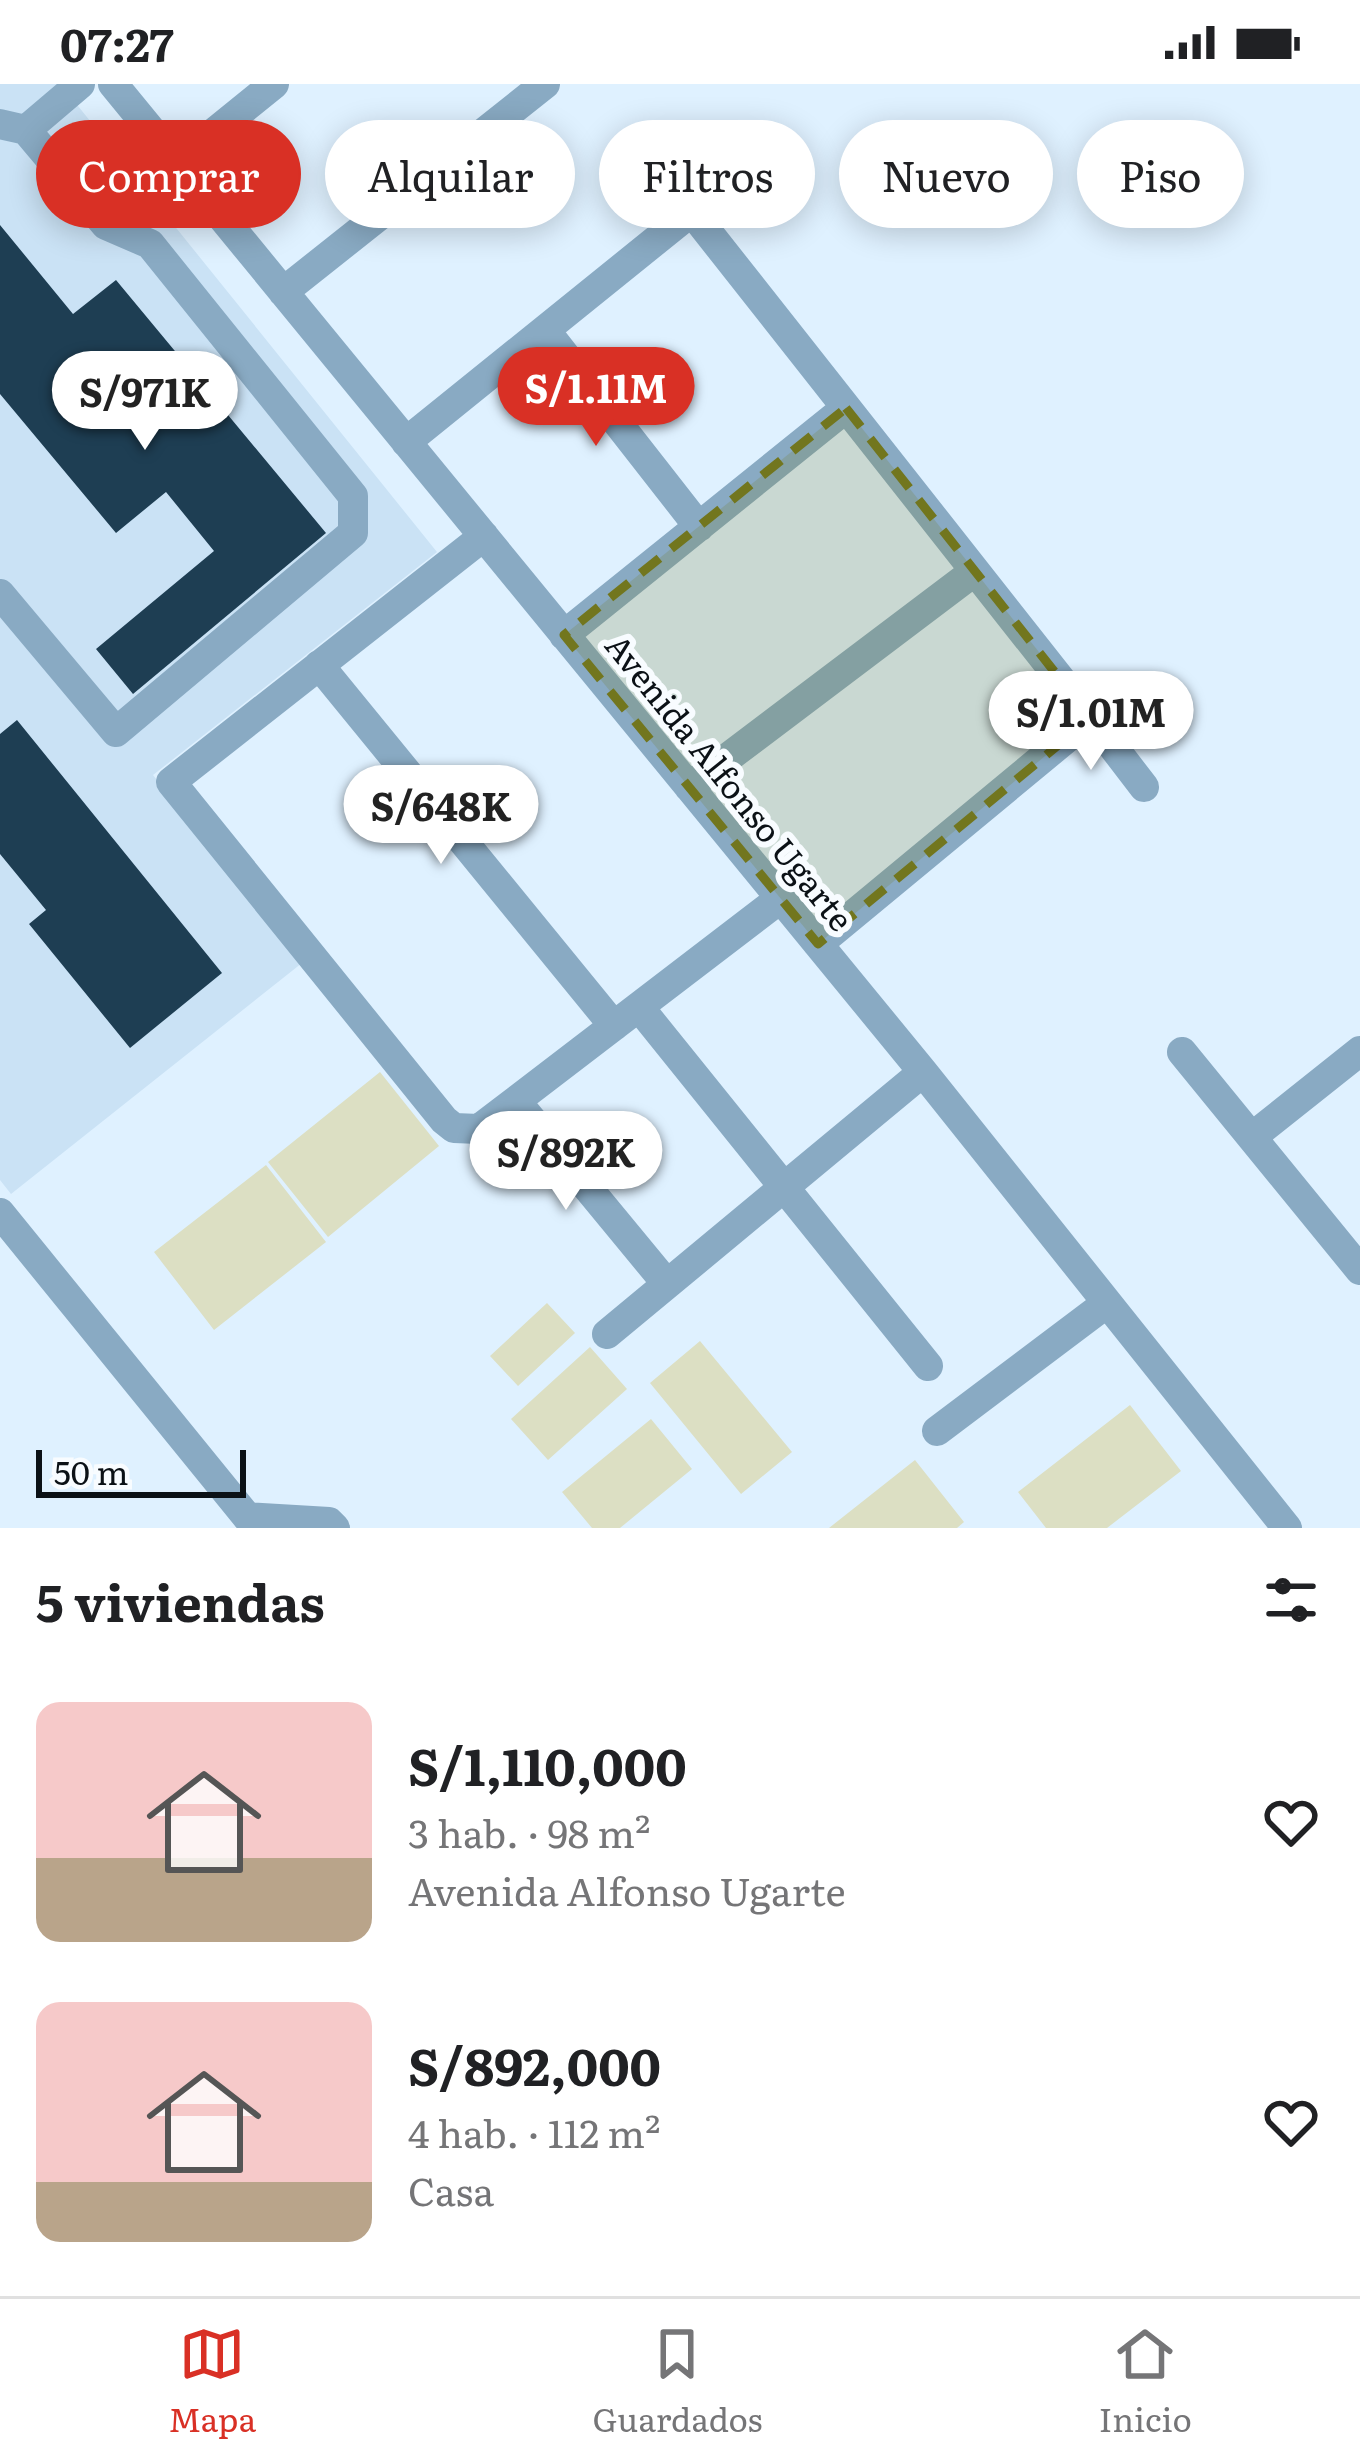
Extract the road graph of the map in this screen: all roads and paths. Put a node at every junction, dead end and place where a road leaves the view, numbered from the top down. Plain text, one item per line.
1 (80, 84) edge
2 (113, 84) edge
3 (274, 84) edge
4 (545, 84) edge
5 (143, 120) edge
6 (230, 120) edge
7 (13, 127) edge
8 (231, 228) edge
9 (672, 228) edge
10 (705, 228) edge
11 (283, 292) junction
12 (545, 329) junction
13 (846, 407) junction
14 (406, 442) junction
15 (699, 527) junction
16 (484, 536) junction
17 (975, 571) junction
18 (0, 594) edge
19 (565, 635) junction
20 (319, 665) junction
21 (1090, 718) junction
22 (689, 787) junction
23 (1144, 787) dead end
24 (781, 898) junction
25 (818, 944) junction
26 (639, 1007) junction
27 (614, 1026) junction
28 (1360, 1051) edge
29 (1182, 1052) dead end
30 (922, 1072) junction
31 (516, 1101) junction
32 (1252, 1137) junction
33 (782, 1188) junction
34 (0, 1213) edge
35 (1360, 1270) edge
36 (667, 1284) junction
37 (1107, 1303) junction
38 (607, 1334) dead end
39 (928, 1366) dead end
40 (937, 1431) dead end
41 (251, 1523) edge
42 (334, 1528) edge
43 (1287, 1528) edge

1 - 7 street
2 - 5 street, Avenida Alfonso Ugarte
3 - 6 street
4 - 11 street
7 - 18 street
8 - 11 street, Avenida Alfonso Ugarte
9 - 12 street
10 - 13 street
11 - 14 street, Avenida Alfonso Ugarte
12 - 14 street
12 - 15 street
13 - 15 street
13 - 17 street
14 - 16 street, Avenida Alfonso Ugarte
15 - 19 street
16 - 19 street, Avenida Alfonso Ugarte
16 - 20 street
17 - 21 street
17 - 22 street
19 - 22 street, Avenida Alfonso Ugarte
20 - 27 street
20 - 31 street
21 - 23 street
21 - 25 street
22 - 24 street, Avenida Alfonso Ugarte
24 - 25 street, Avenida Alfonso Ugarte
24 - 26 street
25 - 30 street, Avenida Alfonso Ugarte
26 - 27 street
26 - 33 street
27 - 31 street
28 - 32 street
29 - 32 street
30 - 33 street
30 - 37 street, Avenida Alfonso Ugarte
31 - 36 street
32 - 35 street
33 - 36 street
33 - 39 street
34 - 41 street
36 - 38 street
37 - 40 street
37 - 43 street, Avenida Alfonso Ugarte
41 - 42 street

